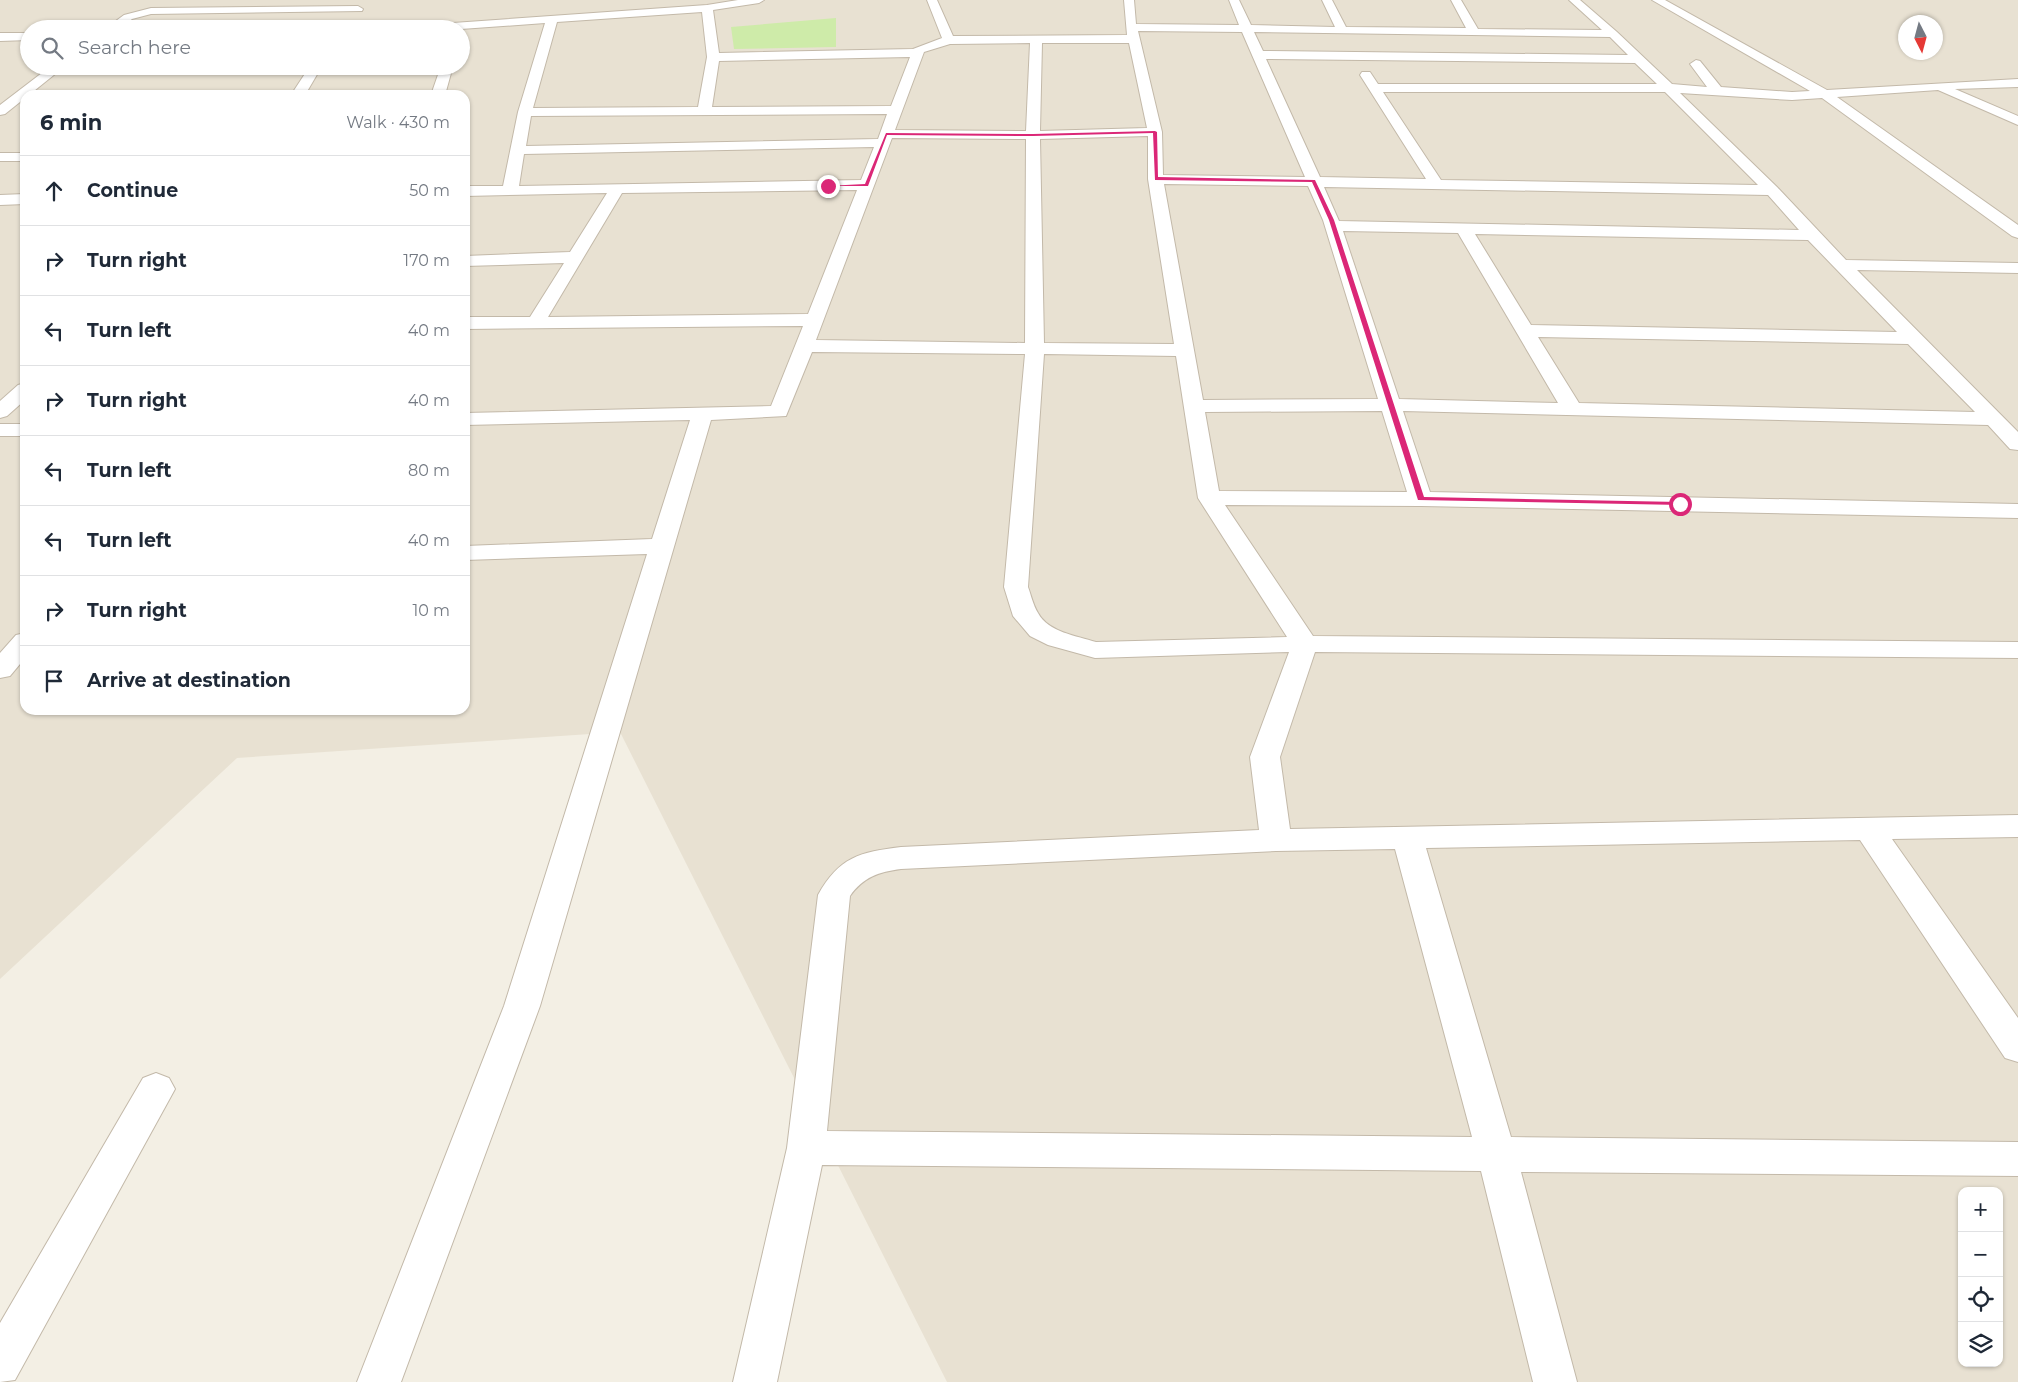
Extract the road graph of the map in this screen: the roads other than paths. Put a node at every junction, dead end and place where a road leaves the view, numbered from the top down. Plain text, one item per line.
1 (758, 0) edge
2 (932, 0) edge
3 (1129, 0) edge
4 (1234, 0) edge
5 (1327, 0) edge
6 (1456, 0) edge
7 (1574, 0) edge
8 (1657, 0) edge
9 (362, 4) edge
10 (540, 7) dead end
11 (707, 8) junction
12 (552, 19) junction
13 (124, 20) edge
14 (349, 20) edge
15 (536, 20) junction
16 (470, 25) edge
17 (1246, 28) junction
18 (1342, 30) junction
19 (1474, 32) junction
20 (1133, 33) junction
21 (1614, 34) junction
22 (20, 36) edge
23 (0, 37) edge
24 (1036, 39) junction
25 (949, 40) junction
26 (918, 53) junction
27 (1258, 55) junction
28 (713, 57) junction
29 (1354, 57) junction
30 (1639, 59) junction
31 (1696, 64) dead end
32 (49, 75) edge
33 (310, 75) edge
34 (444, 75) edge
35 (2018, 83) edge
36 (1937, 86) junction
37 (1374, 88) junction
38 (1669, 88) junction
39 (33, 90) edge
40 (301, 90) edge
41 (440, 90) edge
42 (1718, 92) junction
43 (1825, 94) junction
44 (20, 102) edge
45 (895, 110) junction
46 (525, 112) junction
47 (704, 112) junction
48 (3, 117) edge
49 (2018, 121) edge
50 (1155, 132) junction
51 (1033, 135) junction
52 (884, 138) junction
53 (518, 150) junction
54 (20, 157) edge
55 (0, 158) edge
56 (1156, 179) junction
57 (1314, 181) junction
58 (1436, 183) junction
59 (866, 185) junction
60 (617, 189) junction
61 (1772, 190) junction
62 (470, 191) edge
63 (510, 191) junction
64 (20, 199) edge
65 (0, 200) edge
66 (1990, 213) junction
67 (2018, 213) edge
68 (1333, 226) junction
69 (1463, 228) junction
70 (2018, 233) edge
71 (1812, 235) junction
72 (576, 257) junction
73 (470, 260) edge
74 (1842, 265) junction
75 (2018, 268) edge
76 (814, 320) junction
77 (536, 322) junction
78 (470, 323) edge
79 (1526, 331) junction
80 (1914, 338) junction
81 (804, 346) junction
82 (1035, 349) junction
83 (1185, 350) junction
84 (20, 394) edge
85 (1391, 405) junction
86 (1194, 406) junction
87 (1572, 408) junction
88 (0, 412) edge
89 (702, 414) junction
90 (470, 420) edge
91 (1994, 420) junction
92 (0, 430) edge
93 (20, 430) edge
94 (2018, 444) edge
95 (1209, 498) junction
96 (1421, 498) junction
97 (2018, 511) edge
98 (662, 546) junction
99 (470, 553) edge
100 (1306, 644) junction
101 (20, 648) edge
102 (2018, 650) edge
103 (0, 670) edge
104 (2018, 826) edge
105 (1869, 829) junction
106 (1407, 837) junction
107 (1276, 840) junction
108 (2018, 1047) edge
109 (156, 1090) dead end
110 (806, 1148) junction
111 (1497, 1156) junction
112 (2018, 1159) edge
113 (0, 1365) edge
114 (379, 1382) edge
115 (755, 1382) edge
116 (1555, 1382) edge

1 - 11 street
2 - 25 street
3 - 20 street
4 - 17 street
5 - 18 street
6 - 19 street
7 - 21 street
8 - 43 street
9 - 13 street
9 - 14 street
10 - 15 street
11 - 12 street
11 - 28 street
12 - 15 street
12 - 46 street
15 - 16 street
17 - 18 street
17 - 20 street
17 - 27 street
18 - 19 street
19 - 21 street
20 - 24 street
20 - 50 street
21 - 30 street
22 - 23 street
24 - 25 street
24 - 51 street
25 - 26 street
26 - 28 street
26 - 45 street
27 - 29 street
27 - 57 street
28 - 47 street
29 - 30 street
29 - 37 street
30 - 38 street
31 - 42 street
32 - 39 street
33 - 40 street
34 - 41 street
35 - 36 street
36 - 43 street
36 - 49 street
37 - 38 street
37 - 58 street
38 - 42 street
38 - 61 street
42 - 43 street
43 - 66 street
44 - 48 street
45 - 47 street
45 - 52 street
46 - 47 street
46 - 53 street
50 - 51 street
50 - 56 street
51 - 52 street
51 - 82 street
52 - 53 street
52 - 59 street
53 - 63 street
54 - 55 street
56 - 57 street
56 - 83 street
57 - 58 street
57 - 68 street
58 - 61 street
59 - 60 street
59 - 76 street
60 - 63 street
60 - 72 street
61 - 71 street
62 - 63 street
64 - 65 street
66 - 67 street
66 - 70 street
68 - 69 street
68 - 85 street
69 - 71 street
69 - 79 street
71 - 74 street
72 - 73 street
72 - 77 street
74 - 75 street
74 - 80 street
76 - 77 street
76 - 81 street
77 - 78 street
79 - 80 street
79 - 87 street
80 - 91 street
81 - 82 street
81 - 89 street
82 - 83 street
82 - 100 street
83 - 86 street
84 - 88 street
85 - 86 street
85 - 87 street
85 - 96 street
86 - 95 street
87 - 91 street
89 - 90 street
89 - 98 street
91 - 94 street
92 - 93 street
95 - 96 street
95 - 100 street
96 - 97 street
98 - 99 street
98 - 114 street
100 - 102 street
100 - 107 street
101 - 103 street
104 - 105 street
105 - 106 street
105 - 108 street
106 - 107 street
106 - 111 street
107 - 110 street
109 - 113 street
110 - 111 street
110 - 115 street
111 - 112 street
111 - 116 street

